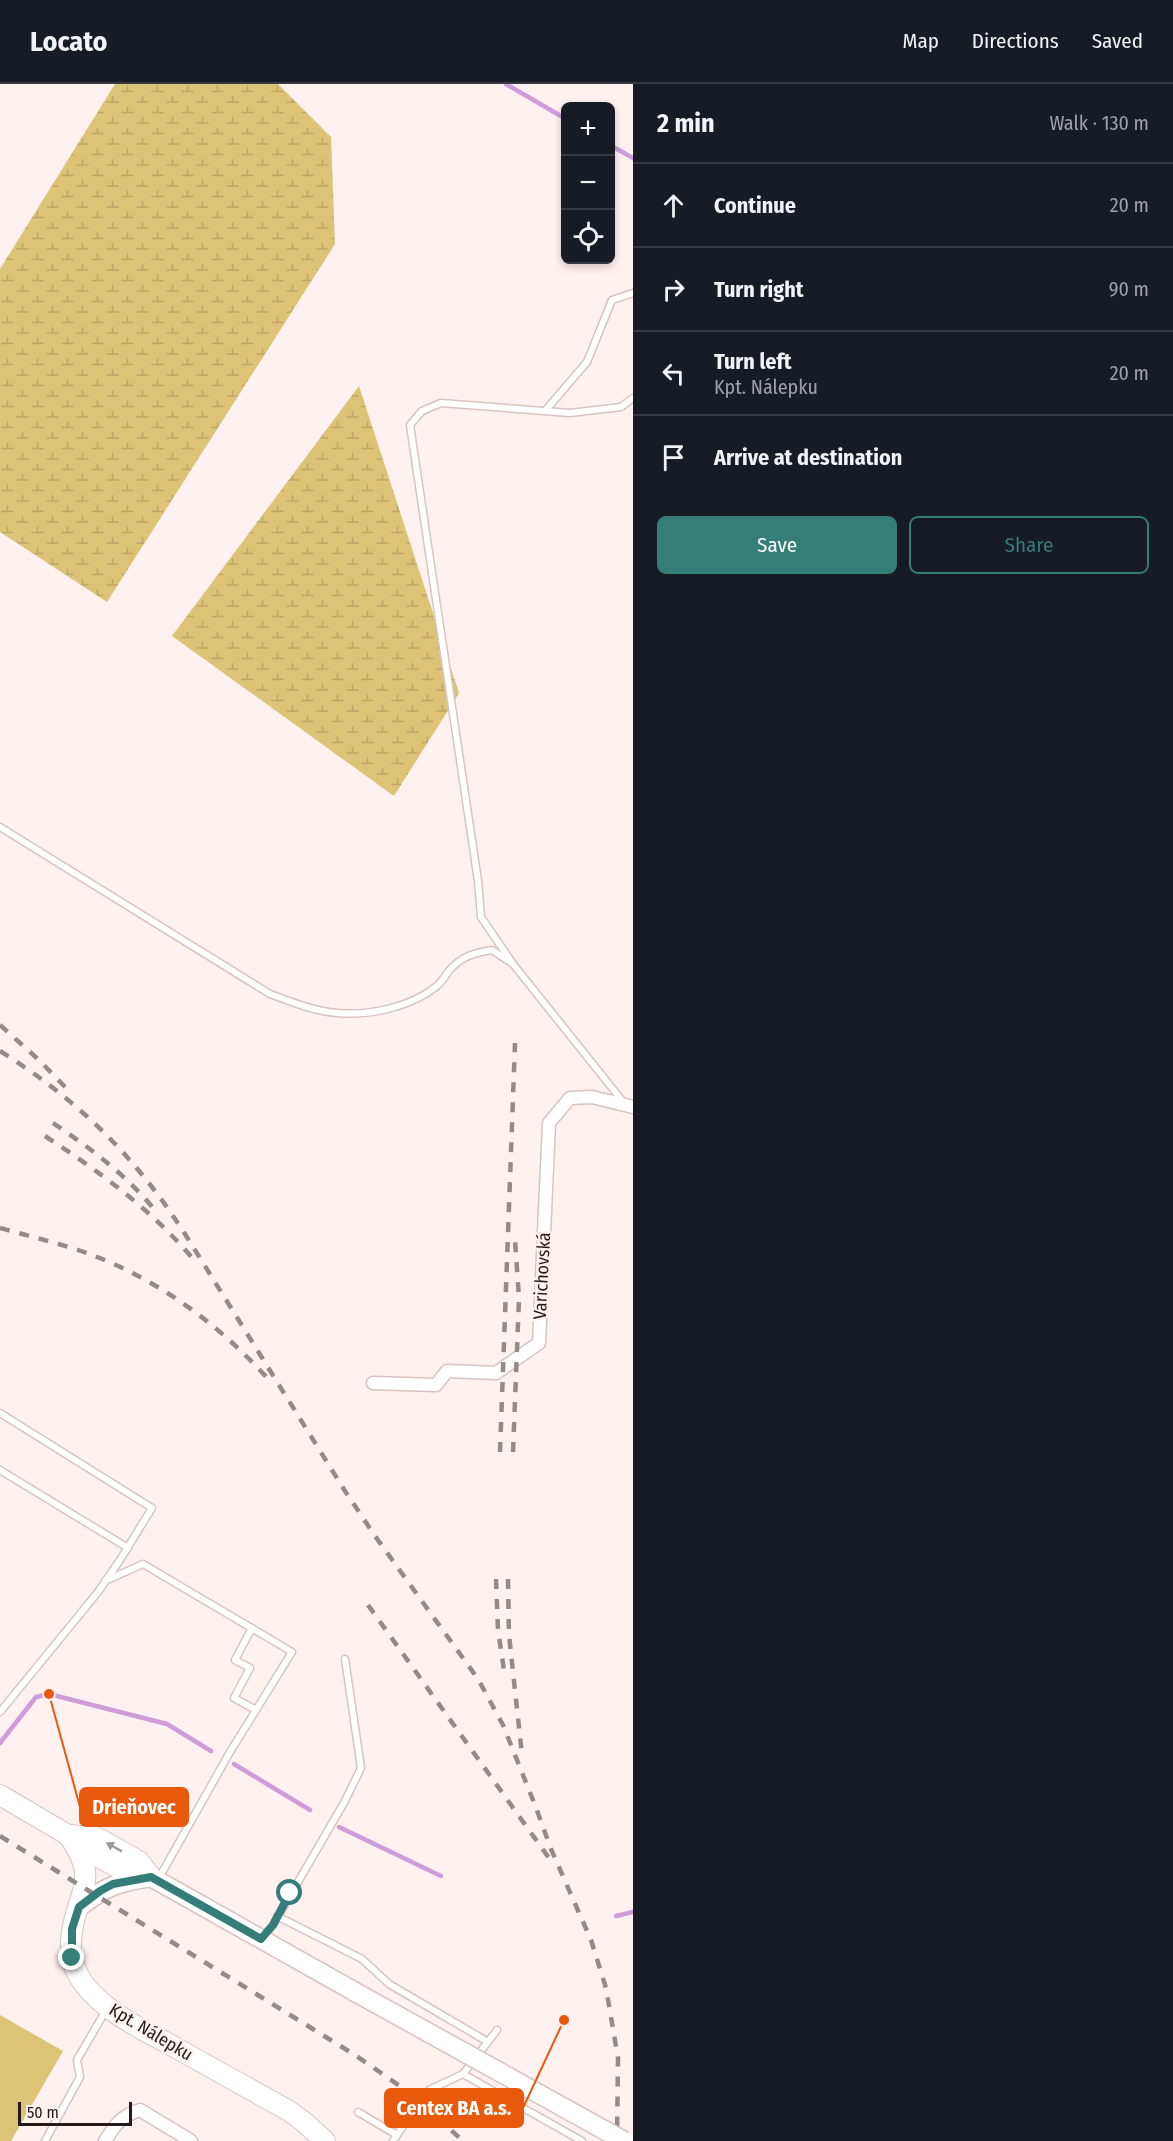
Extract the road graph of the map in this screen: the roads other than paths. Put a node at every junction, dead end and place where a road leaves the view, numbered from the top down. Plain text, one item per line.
1 (633, 293) edge
2 (633, 398) edge
3 (545, 411) junction
4 (0, 827) edge
5 (513, 964) junction
6 (630, 1107) edge
7 (373, 1383) dead end
8 (0, 1413) edge
9 (0, 1470) edge
10 (128, 1548) junction
11 (105, 1581) junction
12 (252, 1628) junction
13 (345, 1659) dead end
14 (256, 1710) junction
15 (0, 1712) edge
16 (0, 1795) edge
17 (68, 1835) junction
18 (154, 1879) junction
19 (79, 1907) junction
20 (277, 1916) junction
21 (261, 1939) junction
22 (108, 2007) junction
23 (497, 2030) dead end
24 (488, 2042) junction
25 (463, 2074) junction
26 (358, 2112) dead end
27 (395, 2138) edge
28 (45, 2141) edge
29 (105, 2141) edge
30 (191, 2141) edge
31 (325, 2141) edge
32 (582, 2141) edge
33 (624, 2141) edge

1 - 3 lane
2 - 3 lane
3 - 5 lane
4 - 5 lane
5 - 6 lane
6 - 7 street, Varichovská
8 - 10 lane
9 - 10 lane
10 - 11 lane
11 - 12 lane
11 - 15 lane
12 - 14 lane
12 - 14 lane
13 - 20 lane
14 - 18 lane
16 - 17 main road
17 - 18 main road
17 - 19 main road, Kpt. Nálepku
18 - 19 street
18 - 21 street
19 - 22 main road, Kpt. Nálepku
20 - 21 lane
20 - 24 lane
21 - 33 street, bridge
22 - 28 lane
22 - 31 main road, Kpt. Nálepku
23 - 24 lane
24 - 25 lane
25 - 27 lane
25 - 32 lane
26 - 27 lane
29 - 30 street

